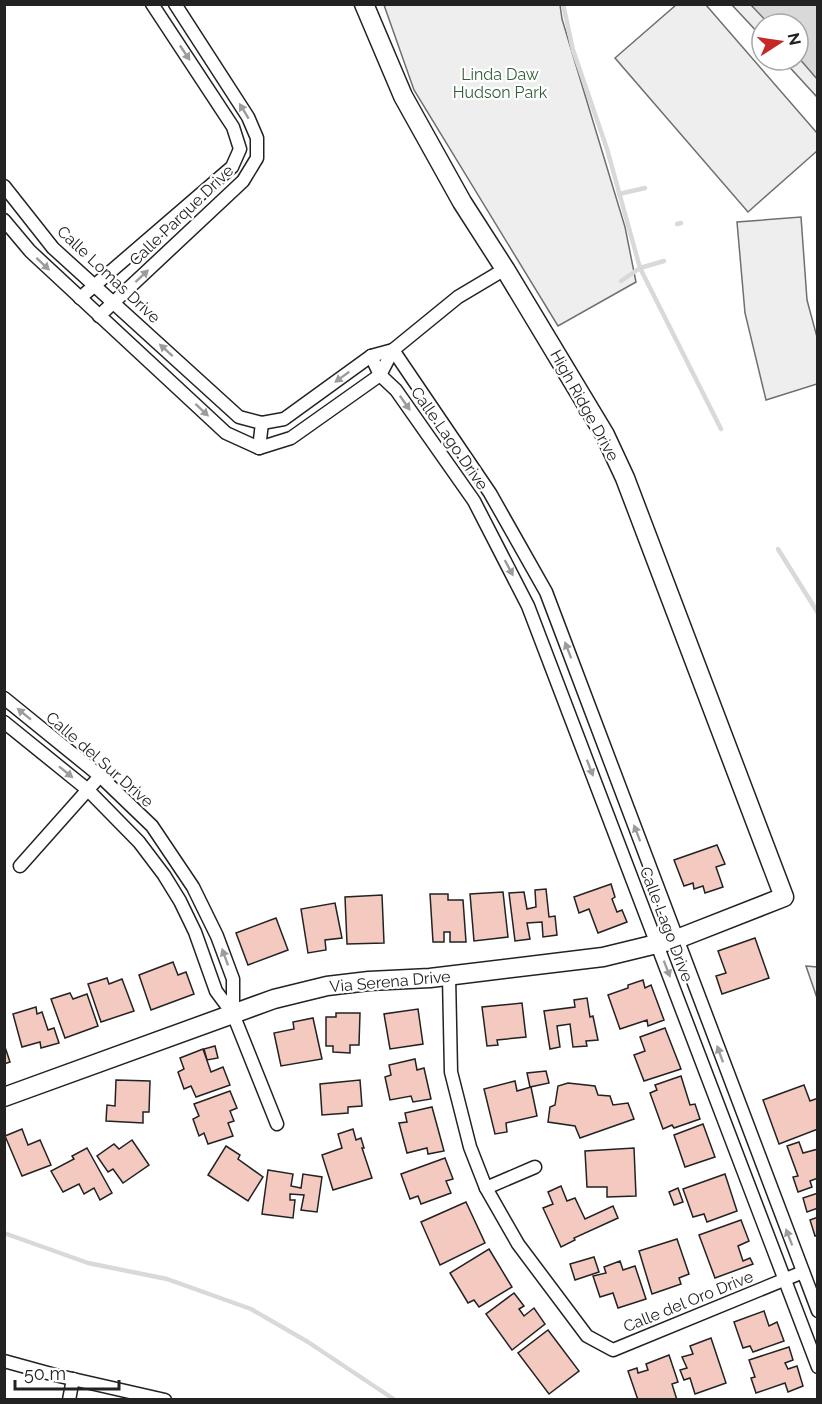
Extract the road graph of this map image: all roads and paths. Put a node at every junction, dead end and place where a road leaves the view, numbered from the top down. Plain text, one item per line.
1 (153, 4) edge
2 (175, 4) edge
3 (364, 4) edge
4 (257, 148) junction
5 (240, 149) junction
6 (4, 186) edge
7 (4, 220) edge
8 (505, 269) junction
9 (95, 286) junction
10 (80, 298) junction
11 (113, 302) junction
12 (99, 316) junction
13 (393, 350) junction
14 (371, 356) junction
15 (380, 375) junction
16 (199, 380) junction
17 (186, 396) junction
18 (262, 423) junction
19 (259, 448) junction
20 (513, 535) junction
21 (496, 544) junction
22 (4, 698) edge
23 (4, 722) edge
24 (602, 741) junction
25 (582, 747) junction
26 (100, 776) junction
27 (88, 789) junction
28 (20, 866) dead end
29 (784, 897) joint
30 (677, 939) junction
31 (657, 944) junction
32 (449, 976) junction
33 (233, 1014) junction
34 (4, 1097) edge
35 (740, 1107) junction
36 (721, 1113) junction
37 (277, 1124) dead end
38 (535, 1167) dead end
39 (486, 1188) junction
40 (803, 1272) junction
41 (785, 1279) junction
42 (818, 1311) edge
43 (4, 1361) edge
44 (818, 1366) edge
45 (73, 1379) junction
46 (69, 1400) edge
47 (165, 1400) edge

1 -> 5 street, Calle Parque Drive
4 -> 2 street
3 - 8 street, High Ridge Drive
4 - 5 street
11 -> 4 street, Calle Parque Drive
5 - 9 street, Calle Parque Drive
6 - 9 street, Calle Lomas Drive
7 -> 10 street
8 - 13 street
8 - 29 street, High Ridge Drive
9 - 10 street, Calle Parque Drive
9 - 11 street, Calle Lomas Drive
10 - 12 street
11 - 12 street, Calle Parque Drive
16 -> 11 street, Calle Lomas Drive
12 - 17 street
13 - 14 street
13 - 15 street
13 - 20 street, Calle Lago Drive
14 - 15 street, Calle Lago Drive
14 -> 18 street
15 - 19 street
15 -> 21 street, Calle Lago Drive
16 - 17 street
16 - 18 street, Calle Lomas Drive
17 -> 19 street
18 - 19 street
20 - 21 street
24 -> 20 street, Calle Lago Drive
21 -> 25 street, Calle Lago Drive
26 -> 22 street, Calle del Sur Drive
23 -> 27 street, Calle del Sur Drive
24 - 25 street
30 -> 24 street, Calle Lago Drive
25 -> 31 street, Calle Lago Drive
26 - 27 street
33 -> 26 street, Calle del Sur Drive
27 - 28 street
27 - 33 street, Calle del Sur Drive
29 - 30 street, Via Serena Drive
30 - 31 street, Via Serena Drive
35 -> 30 street, Calle Lago Drive
31 - 32 street, Via Serena Drive
31 -> 36 street, Calle Lago Drive
32 - 33 street, Via Serena Drive
32 - 39 street, Calle del Oro Drive
33 - 34 street, Via Serena Drive
33 - 37 street, Calle del Sur Drive
35 - 36 street
40 -> 35 street, Calle Lago Drive
36 - 41 street, Calle Lago Drive
38 - 39 street
39 - 41 street, Calle del Oro Drive
40 - 41 street, Calle del Oro Drive
40 - 42 street, Calle Lago Drive
41 - 44 street, Calle Lago Drive
43 - 45 street
45 - 46 street
45 - 47 street

